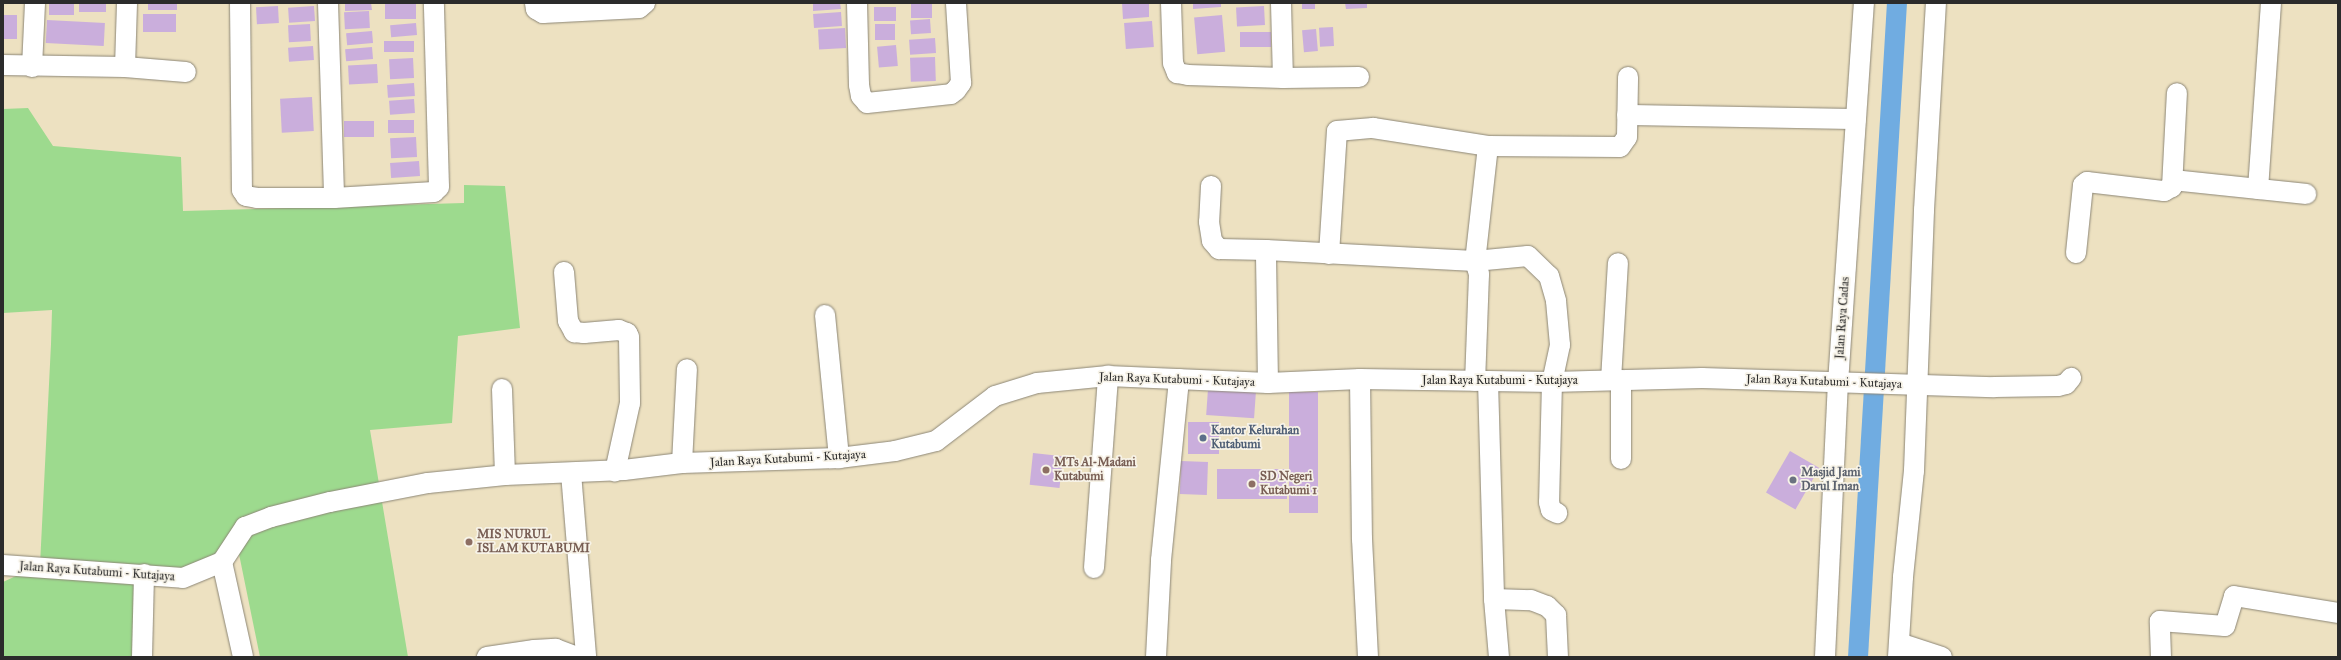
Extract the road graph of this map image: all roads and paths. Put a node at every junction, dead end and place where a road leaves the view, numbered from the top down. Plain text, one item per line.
1 (35, 3) edge
2 (127, 3) edge
3 (240, 3) edge
4 (328, 3) edge
5 (434, 3) edge
6 (535, 3) edge
7 (645, 3) edge
8 (857, 3) edge
9 (956, 3) edge
10 (1171, 3) edge
11 (1281, 3) edge
12 (1864, 3) edge
13 (1936, 3) edge
14 (2271, 3) edge
15 (3, 65) edge
16 (32, 67) junction
17 (125, 67) junction
18 (186, 72) dead end
19 (1359, 77) dead end
20 (1628, 77) dead end
21 (1283, 78) junction
22 (2177, 93) dead end
23 (1627, 115) junction
24 (1856, 119) junction
25 (1488, 146) junction
26 (2173, 180) junction
27 (1211, 186) dead end
28 (2258, 189) junction
29 (2306, 194) dead end
30 (334, 198) junction
31 (1266, 250) junction
32 (2076, 253) dead end
33 (1329, 254) junction
34 (1475, 260) junction
35 (1618, 263) dead end
36 (564, 272) dead end
37 (825, 315) dead end
38 (687, 368) dead end
39 (1108, 376) junction
40 (2071, 378) dead end
41 (1179, 379) junction
42 (1360, 379) junction
43 (1616, 380) junction
44 (1482, 381) junction
45 (1552, 382) junction
46 (1848, 383) junction
47 (1268, 384) junction
48 (1912, 384) junction
49 (502, 389) dead end
50 (839, 458) junction
51 (1621, 459) dead end
52 (682, 464) junction
53 (615, 471) junction
54 (571, 473) junction
55 (505, 475) junction
56 (1557, 513) dead end
57 (222, 562) junction
58 (3, 565) edge
59 (1094, 568) dead end
60 (144, 574) junction
61 (1494, 600) junction
62 (2338, 613) edge
63 (1898, 650) edge
64 (142, 657) edge
65 (243, 657) edge
66 (489, 657) edge
67 (576, 657) edge
68 (586, 657) edge
69 (1156, 657) edge
70 (1368, 657) edge
71 (1499, 657) edge
72 (1558, 657) edge
73 (1825, 657) edge
74 (1942, 657) edge
75 (2161, 657) edge

1 - 16 street
2 - 17 street
3 - 30 street
4 - 30 street
5 - 30 street
6 - 7 street
8 - 9 street
10 - 21 street
11 - 21 street
12 - 24 street, Jalan Raya Cadas
13 - 48 street
14 - 28 street
15 - 16 street
16 - 17 street
17 - 18 street
19 - 21 street
20 - 23 street
22 - 26 street
23 - 24 street
23 - 25 street
24 - 46 street, Jalan Raya Cadas
25 - 33 street
25 - 34 street
26 - 28 street
26 - 32 street
27 - 31 street
28 - 29 street
31 - 33 street
31 - 47 street
33 - 34 street
34 - 44 street
34 - 45 street
35 - 43 street
36 - 53 street
37 - 50 street
38 - 52 street
39 - 41 street, Jalan Raya Kutabumi - Kutajaya
39 - 50 street, Jalan Raya Kutabumi - Kutajaya
39 - 59 street
40 - 48 street, Jalan Raya Kutabumi - Kutajaya
41 - 47 street, Jalan Raya Kutabumi - Kutajaya
41 - 69 street
42 - 44 street, Jalan Raya Kutabumi - Kutajaya
42 - 47 street, Jalan Raya Kutabumi - Kutajaya
42 - 70 street
43 - 45 street, Jalan Raya Kutabumi - Kutajaya
43 - 46 street, Jalan Raya Kutabumi - Kutajaya
43 - 51 street
44 - 45 street, Jalan Raya Kutabumi - Kutajaya
44 - 61 street
45 - 56 street
46 - 48 street, Jalan Raya Kutabumi - Kutajaya
46 - 73 street, Jalan Raya Cadas
48 - 63 street
49 - 55 street
50 - 52 street, Jalan Raya Kutabumi - Kutajaya
52 - 53 street, Jalan Raya Kutabumi - Kutajaya
53 - 54 street, Jalan Raya Kutabumi - Kutajaya
54 - 55 street, Jalan Raya Kutabumi - Kutajaya
54 - 68 street
55 - 57 street, Jalan Raya Kutabumi - Kutajaya
57 - 60 street, Jalan Raya Kutabumi - Kutajaya
57 - 65 street
58 - 60 street, Jalan Raya Kutabumi - Kutajaya
60 - 64 street
61 - 71 street
61 - 72 street
62 - 75 street
63 - 74 street
66 - 67 street

